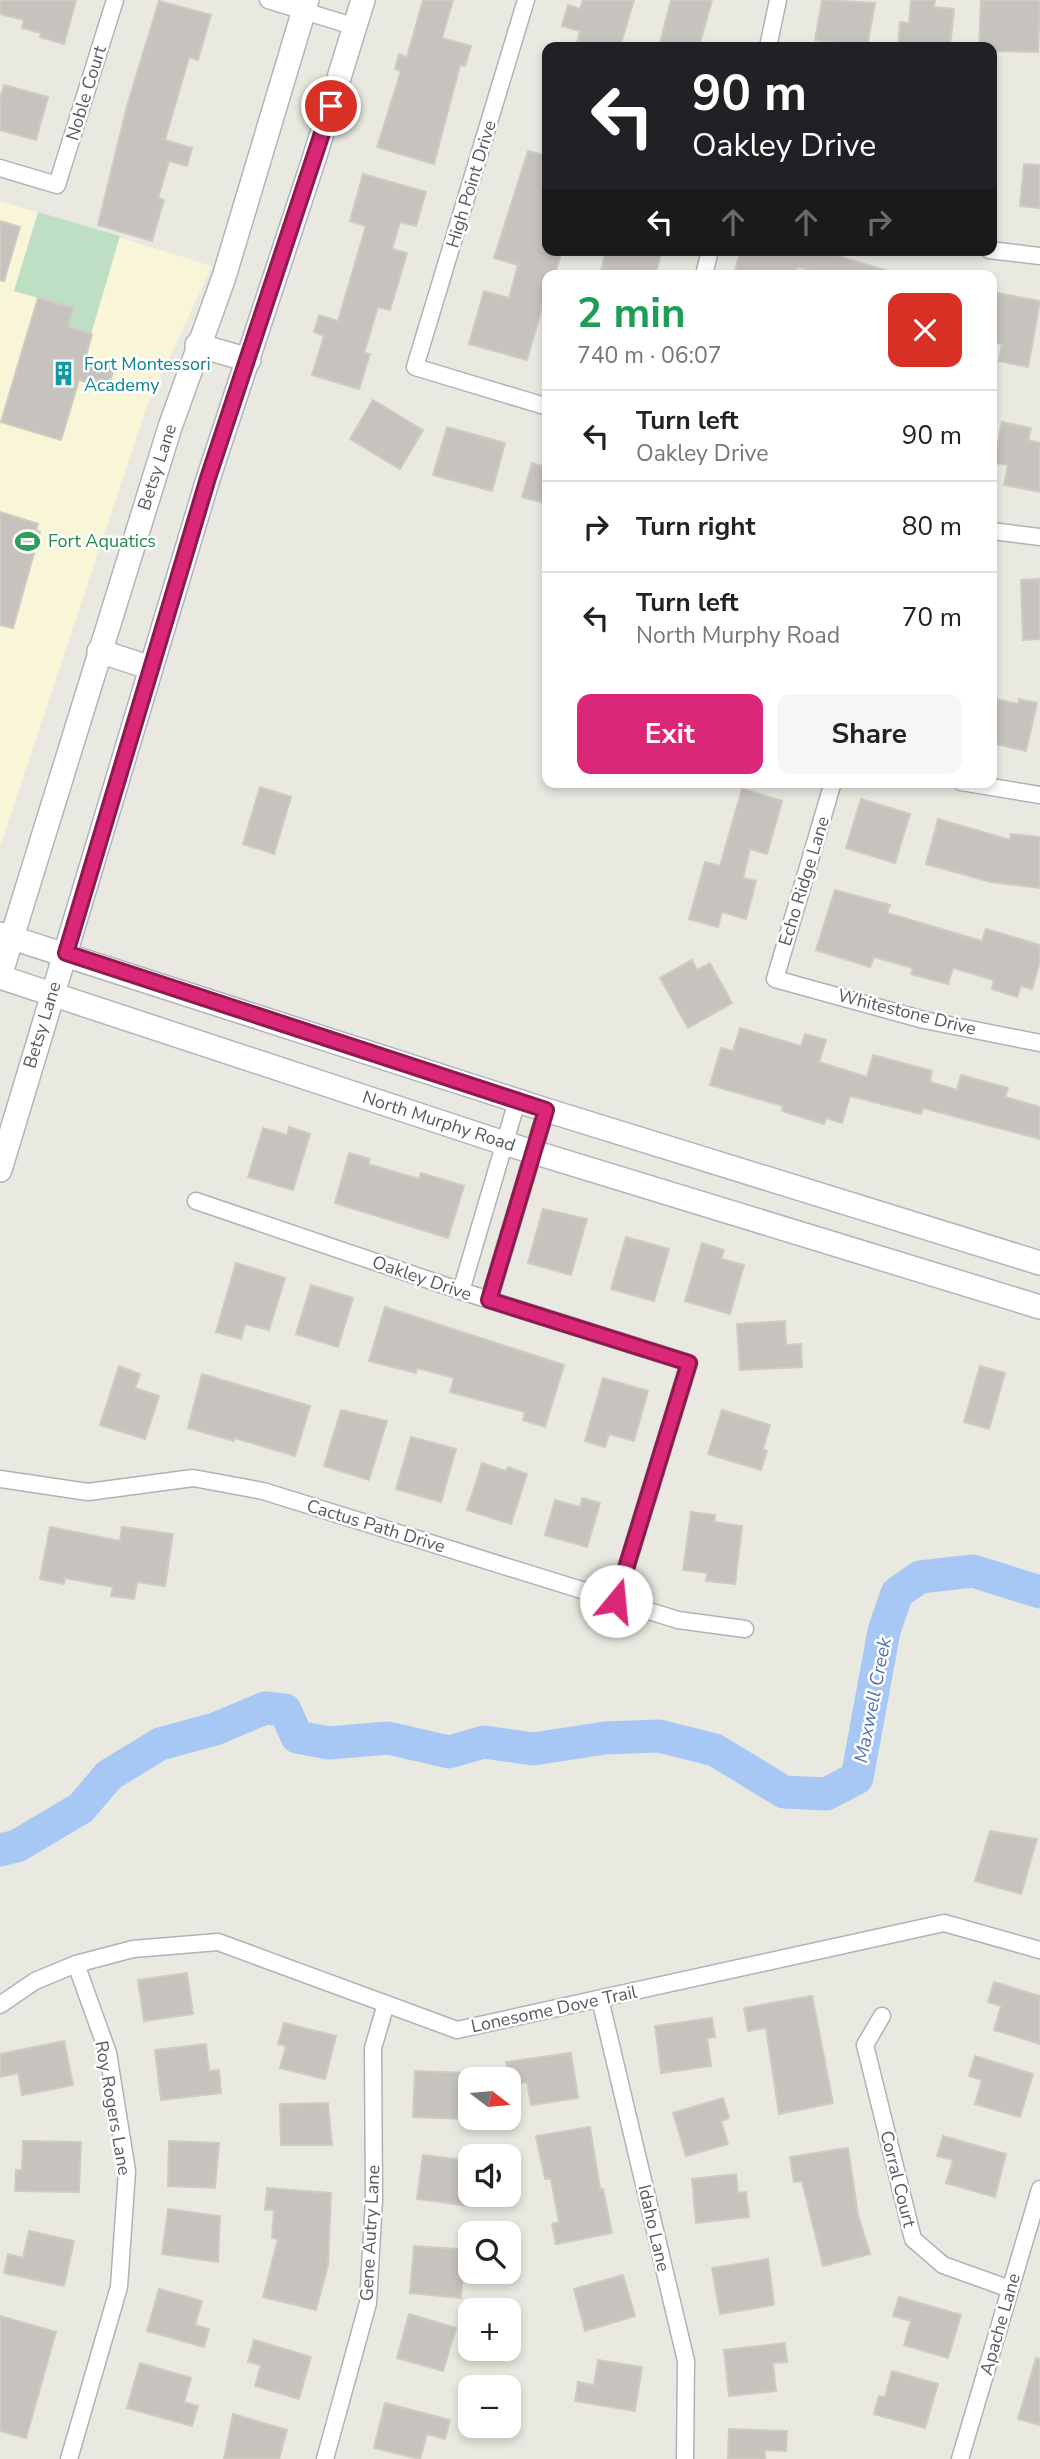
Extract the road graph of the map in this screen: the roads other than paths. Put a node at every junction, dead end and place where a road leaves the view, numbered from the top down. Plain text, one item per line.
1 (115, 0) edge
2 (268, 0) edge
3 (363, 0) edge
4 (526, 0) edge
5 (778, 0) edge
6 (306, 5) edge
7 (356, 26) junction
8 (769, 42) edge
9 (0, 168) edge
10 (997, 251) edge
11 (1040, 256) edge
12 (197, 345) junction
13 (248, 360) junction
14 (542, 405) edge
15 (997, 532) edge
16 (1040, 537) edge
17 (99, 651) junction
18 (151, 668) junction
19 (831, 788) edge
20 (997, 788) edge
21 (1040, 795) edge
22 (6, 936) edge
23 (66, 953) junction
24 (0, 976) edge
25 (775, 979) joint
26 (51, 994) junction
27 (1040, 1043) edge
28 (517, 1101) junction
29 (546, 1110) junction
30 (504, 1143) junction
31 (534, 1151) junction
32 (0, 1170) edge
33 (195, 1201) dead end
34 (1040, 1263) edge
35 (461, 1291) junction
36 (489, 1300) junction
37 (1040, 1307) edge
38 (0, 1479) edge
39 (616, 1601) junction
40 (745, 1629) dead end
41 (1040, 1950) edge
42 (76, 1964) junction
43 (600, 1999) junction
44 (386, 2004) junction
45 (0, 2005) edge
46 (882, 2016) dead end
47 (1040, 2189) edge
48 (1010, 2289) junction
49 (69, 2459) edge
50 (325, 2459) edge
51 (685, 2459) edge
52 (960, 2459) edge

1 - 9 street, Noble Court
2 - 6 street
3 - 7 main road, Betsy Lane
4 - 14 street, High Point Drive
5 - 8 street
6 - 7 street
6 - 12 main road, Betsy Lane
7 - 13 main road, Betsy Lane
10 - 11 street
12 - 13 main road
12 - 17 main road, Betsy Lane
13 - 18 main road, Betsy Lane
15 - 16 street
17 - 18 main road
17 - 22 main road, Betsy Lane
18 - 23 main road, Betsy Lane
19 - 25 street, Echo Ridge Lane
20 - 21 street
22 - 23 main road
22 - 24 main road, Betsy Lane
23 - 26 main road, Betsy Lane
23 - 28 main road
24 - 26 main road, North Murphy Road
25 - 27 street, Whitestone Drive
26 - 30 main road, North Murphy Road
26 - 32 main road, Betsy Lane
28 - 29 main road
28 - 30 street
29 - 31 street
29 - 34 main road
30 - 31 main road, North Murphy Road
30 - 35 street
31 - 36 street
31 - 37 main road, North Murphy Road
33 - 35 street, Oakley Drive
35 - 36 street, Oakley Drive
36 - 39 street, Oakley Drive
38 - 39 street, Cactus Path Drive
39 - 40 street, Cactus Path Drive
41 - 43 street, Lonesome Dove Trail
42 - 44 street, Lonesome Dove Trail
42 - 45 street, Lonesome Dove Trail
42 - 49 street, Roy Rogers Lane
43 - 44 street, Lonesome Dove Trail
43 - 51 street, Idaho Lane
44 - 50 street, Gene Autry Lane
46 - 48 street, Corral Court
47 - 48 street, Apache Lane
48 - 52 street, Apache Lane

